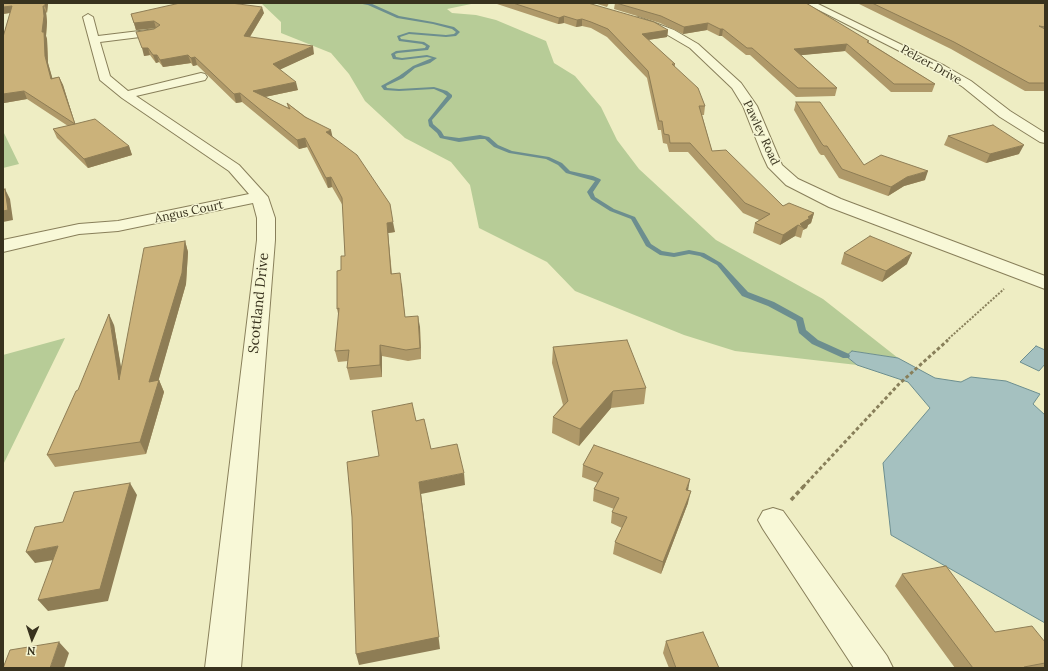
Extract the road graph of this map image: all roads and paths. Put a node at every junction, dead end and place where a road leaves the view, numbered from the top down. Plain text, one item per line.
1 (809, 3) edge
2 (87, 12) dead end
3 (626, 17) edge
4 (156, 32) edge
5 (94, 40) junction
6 (201, 77) edge
7 (126, 96) junction
8 (1045, 140) edge
9 (260, 197) junction
10 (118, 226) junction
11 (3, 246) edge
12 (3, 259) edge
13 (1020, 273) junction
14 (1045, 283) edge
15 (773, 520) joint
16 (223, 668) edge
17 (875, 668) edge

1 - 8 street, Pelzer Drive
2 - 5 street, Scottland Drive
3 - 13 street, Pawley Road
4 - 5 street
5 - 7 street, Scottland Drive
6 - 7 street
7 - 9 street, Scottland Drive
9 - 10 street, Angus Court
9 - 16 street, Scottland Drive
10 - 11 street, Angus Court
10 - 12 street, Angus Court
13 - 14 street, Pawley Road
13 - 15 path
15 - 17 street

